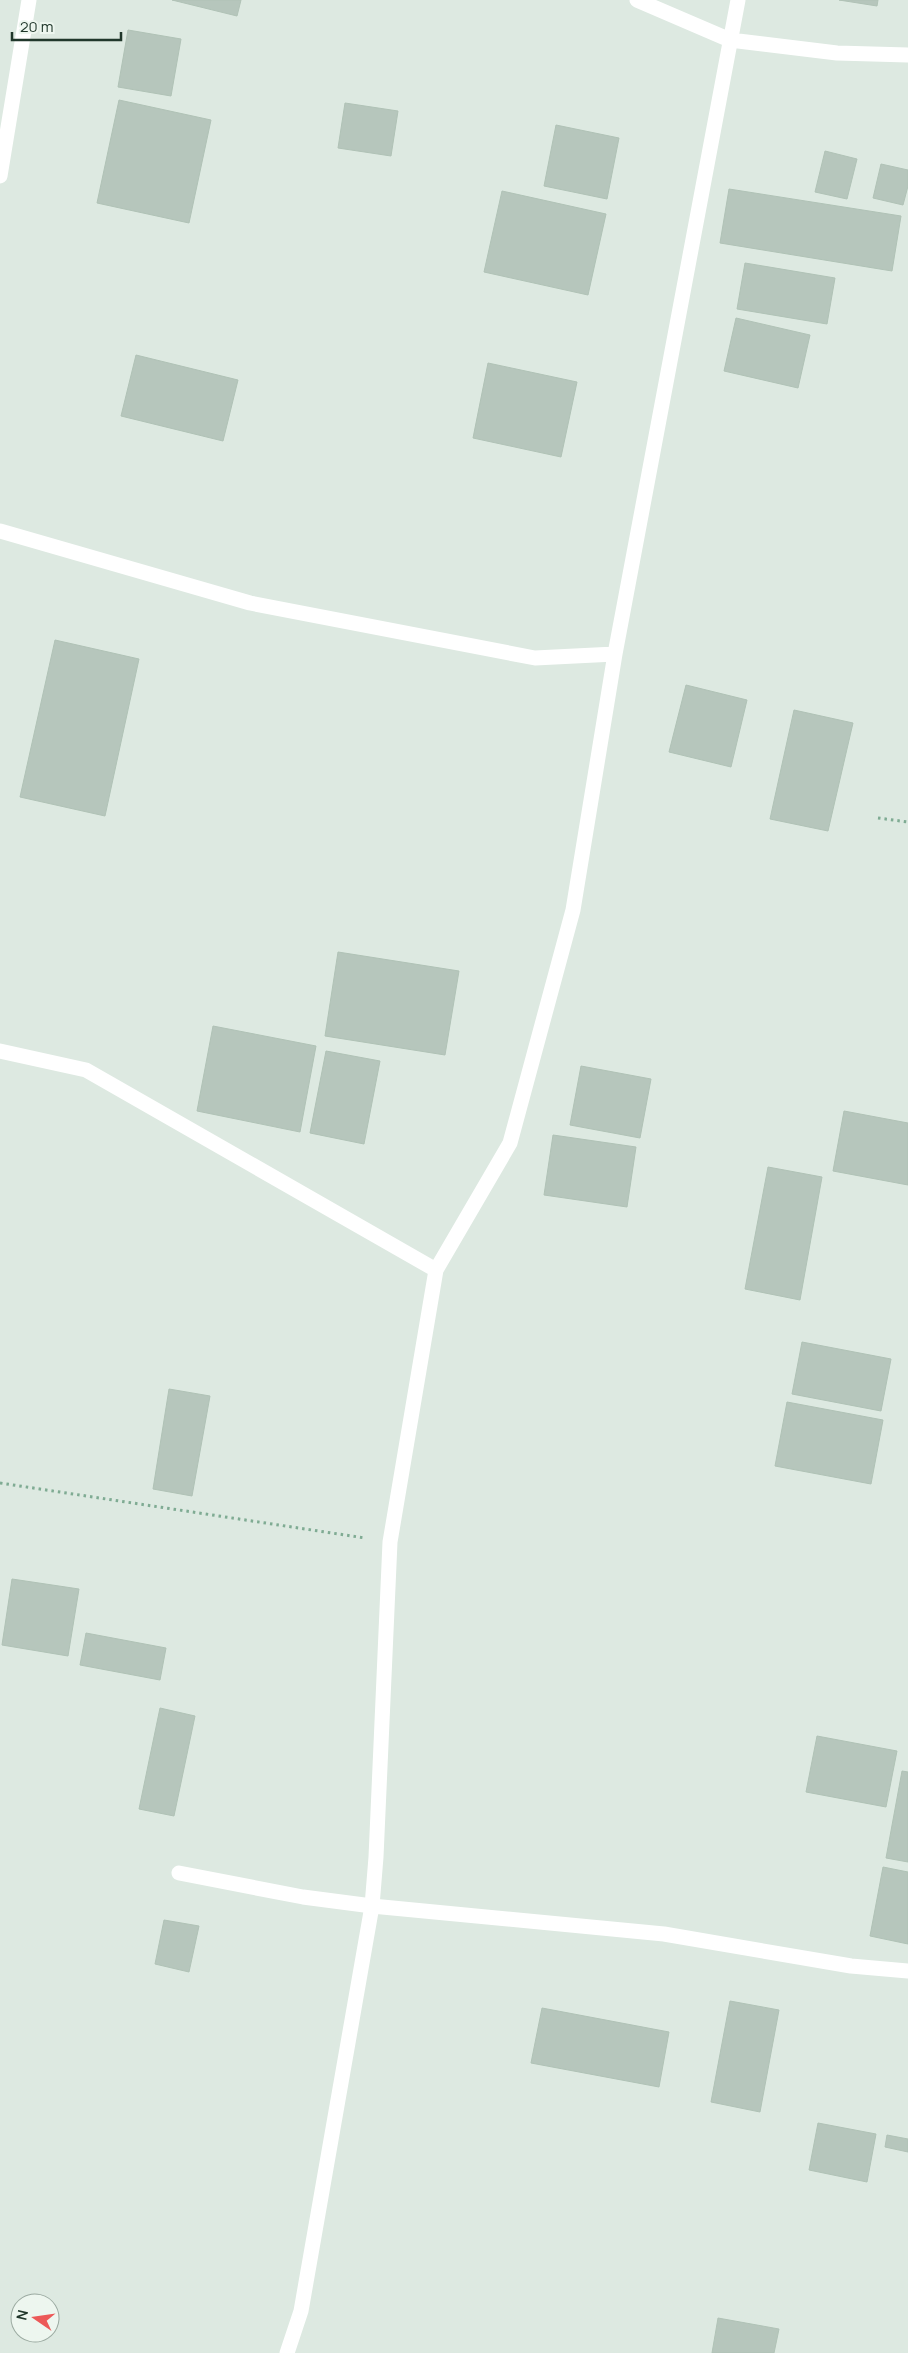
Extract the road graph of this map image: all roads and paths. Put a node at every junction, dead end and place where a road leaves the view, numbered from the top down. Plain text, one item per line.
1 (29, 0) edge
2 (637, 0) edge
3 (738, 0) edge
4 (730, 40) junction
5 (908, 55) edge
6 (0, 176) edge
7 (0, 531) edge
8 (615, 654) junction
9 (878, 818) dead end
10 (908, 822) edge
11 (0, 1051) edge
12 (436, 1270) junction
13 (0, 1483) edge
14 (390, 1542) junction
15 (179, 1873) dead end
16 (372, 1906) junction
17 (908, 1971) edge
18 (287, 2353) edge

1 - 6 street
2 - 4 street
3 - 4 street
4 - 5 street
4 - 8 street
7 - 8 street
8 - 12 street
9 - 10 path
11 - 12 street
12 - 14 street
13 - 14 path
14 - 16 street
15 - 16 street
16 - 17 street
16 - 18 street

